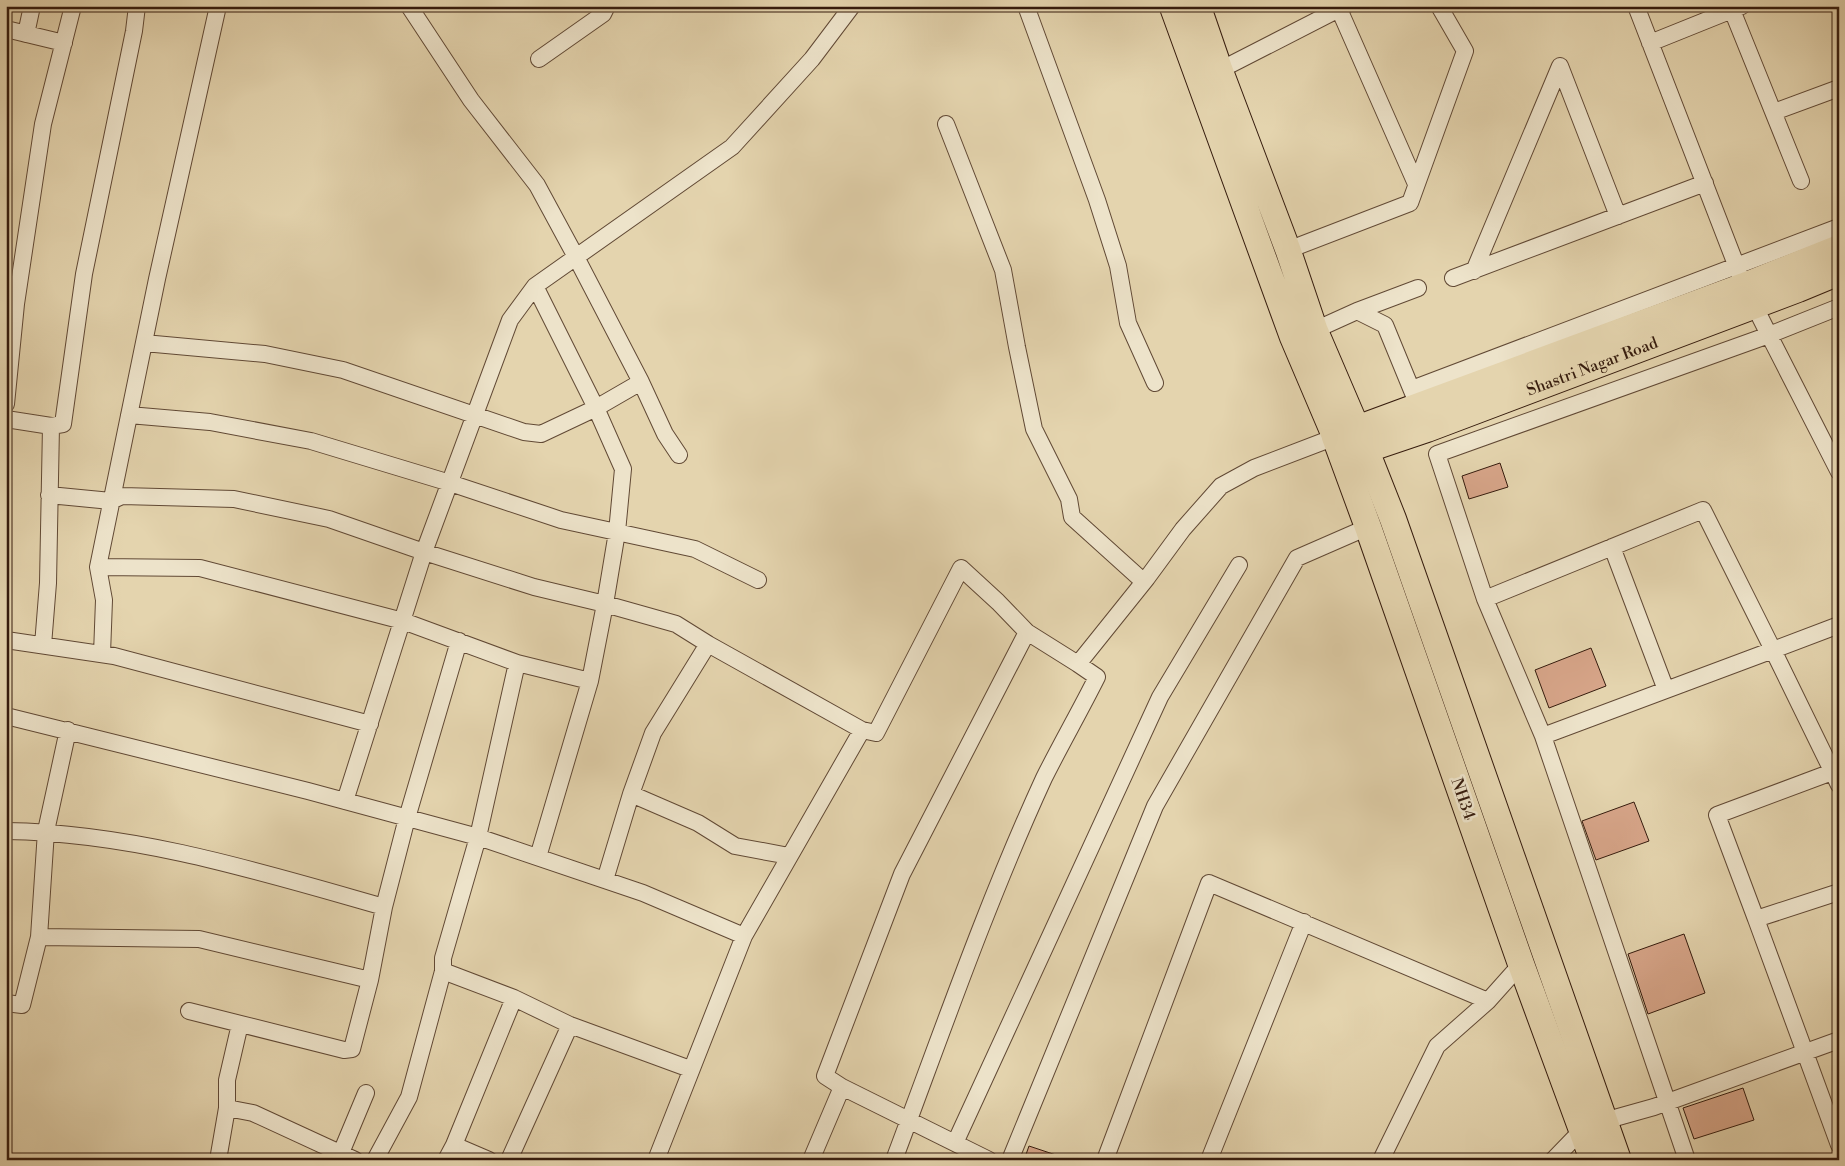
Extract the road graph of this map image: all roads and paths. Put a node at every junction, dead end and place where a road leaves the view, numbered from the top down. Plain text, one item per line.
1 (32, 6) edge
2 (73, 6) edge
3 (138, 6) edge
4 (218, 6) edge
5 (409, 6) edge
6 (607, 6) edge
7 (852, 6) edge
8 (1026, 6) edge
9 (1172, 6) edge
10 (1198, 6) edge
11 (1439, 6) edge
12 (1636, 6) edge
13 (1342, 8) edge
14 (1737, 8) edge
15 (1708, 12) edge
16 (6, 29) edge
17 (26, 34) junction
18 (64, 43) junction
19 (1650, 43) junction
20 (539, 59) dead end
21 (1220, 70) junction
22 (1839, 88) edge
23 (1774, 112) junction
24 (946, 124) dead end
25 (1801, 181) dead end
26 (1705, 183) junction
27 (1416, 184) junction
28 (1618, 216) junction
29 (1839, 227) edge
30 (1839, 248) edge
31 (1288, 250) junction
32 (576, 257) junction
33 (1474, 271) junction
34 (1839, 272) edge
35 (1453, 278) dead end
36 (1745, 285) junction
37 (535, 286) junction
38 (1418, 288) dead end
39 (1839, 307) edge
40 (1357, 311) junction
41 (1315, 330) junction
42 (1769, 334) junction
43 (144, 343) junction
44 (641, 382) junction
45 (1155, 383) dead end
46 (6, 404) edge
47 (596, 408) junction
48 (1419, 408) junction
49 (129, 415) junction
50 (475, 415) junction
51 (6, 419) edge
52 (51, 426) junction
53 (1350, 443) junction
54 (679, 454) dead end
55 (1437, 454) junction
56 (1839, 472) edge
57 (450, 483) junction
58 (49, 495) junction
59 (111, 501) junction
60 (1368, 527) junction
61 (617, 532) junction
62 (1612, 547) junction
63 (424, 552) junction
64 (1239, 565) dead end
65 (98, 567) junction
66 (758, 580) dead end
67 (1144, 582) junction
68 (1485, 599) junction
69 (605, 604) junction
70 (403, 621) junction
71 (1839, 625) edge
72 (1027, 632) junction
73 (6, 640) edge
74 (458, 641) junction
75 (1436, 643) junction
76 (708, 644) junction
77 (43, 645) junction
78 (1773, 650) junction
79 (1411, 651) junction
80 (102, 654) junction
81 (518, 663) junction
82 (1078, 664) junction
83 (590, 680) junction
84 (1666, 690) junction
85 (6, 716) edge
86 (370, 724) junction
87 (68, 730) junction
88 (862, 730) junction
89 (1543, 736) junction
90 (1474, 750) junction
91 (1449, 760) junction
92 (1836, 778) edge
93 (631, 794) junction
94 (345, 801) junction
95 (407, 818) junction
96 (6, 831) edge
97 (46, 831) junction
98 (478, 837) junction
99 (1510, 852) junction
100 (789, 856) junction
101 (538, 857) junction
102 (1485, 862) junction
103 (605, 880) junction
104 (1839, 892) edge
105 (384, 907) junction
106 (1756, 919) junction
107 (1304, 922) junction
108 (744, 936) junction
109 (39, 937) junction
110 (1521, 964) junction
111 (443, 971) junction
112 (370, 980) junction
113 (514, 998) junction
114 (1488, 1000) junction
115 (6, 1003) edge
116 (189, 1011) dead end
117 (240, 1024) junction
118 (570, 1025) junction
119 (1839, 1040) edge
120 (1805, 1052) junction
121 (690, 1069) junction
122 (842, 1087) junction
123 (366, 1093) dead end
124 (1666, 1102) junction
125 (227, 1108) junction
126 (909, 1120) junction
127 (1593, 1125) junction
128 (955, 1143) junction
129 (454, 1144) junction
130 (1839, 1145) edge
131 (345, 1157) edge
132 (218, 1160) edge
133 (375, 1160) edge
134 (446, 1160) edge
135 (489, 1160) edge
136 (509, 1160) edge
137 (656, 1160) edge
138 (811, 1160) edge
139 (894, 1160) edge
140 (989, 1160) edge
141 (1010, 1160) edge
142 (1105, 1160) edge
143 (1209, 1160) edge
144 (1381, 1160) edge
145 (1553, 1160) edge
146 (1593, 1160) edge
147 (1618, 1160) edge
148 (1687, 1160) edge

1 - 17 street
2 - 18 street
3 - 52 street
4 - 43 street
5 - 32 street
6 - 20 street
7 - 32 street
8 - 45 street
9 - 53 main road
10 - 21 main road
11 - 27 street
12 - 19 street
13 - 21 street
13 - 27 street
14 - 15 street
14 - 23 street
15 - 19 street
16 - 17 street
17 - 18 street
18 - 46 street
19 - 26 street
21 - 31 main road
22 - 23 street
23 - 25 street
24 - 67 street
26 - 28 street
26 - 36 street
27 - 31 street
28 - 33 street
28 - 33 street
29 - 36 street
30 - 36 highway
31 - 41 main road
32 - 37 street
32 - 44 street
33 - 35 street
34 - 36 highway, Shastri Nagar Road
36 - 42 street
36 - 48 highway, Shastri Nagar Road
36 - 48 street
37 - 47 street
37 - 50 street
38 - 40 street
39 - 42 street
40 - 41 street
40 - 48 street
41 - 53 main road
42 - 55 street
42 - 56 street
43 - 49 street
43 - 50 street
44 - 47 street
44 - 54 street
47 - 50 street
47 - 61 street
48 - 53 highway, Shastri Nagar Road
48 - 55 street
49 - 57 street
49 - 59 street
50 - 57 street
51 - 52 street
52 - 58 street
53 - 60 highway, NH34 / NH34
53 - 67 street
53 - 75 highway, NH34
55 - 68 street
57 - 61 street
57 - 63 street
58 - 59 street
58 - 77 street
59 - 63 street
59 - 65 street
60 - 79 highway, NH34 / NH34
60 - 141 street
61 - 66 street
61 - 69 street
62 - 68 street
62 - 78 street
62 - 84 street
63 - 69 street
63 - 70 street
64 - 128 street
65 - 70 street
65 - 80 street
67 - 82 street
68 - 89 street
69 - 76 street
69 - 83 street
70 - 74 street
70 - 86 street
71 - 78 street
72 - 82 street
72 - 88 street
72 - 122 street
73 - 77 street
74 - 81 street
74 - 95 street
75 - 79 highway
75 - 90 highway, NH34
76 - 88 street
76 - 93 street
77 - 80 street
78 - 84 street
78 - 92 street
79 - 91 highway, NH34 / NH34
80 - 86 street
81 - 83 street
81 - 98 street
82 - 126 street
83 - 101 street
84 - 89 street
85 - 87 street
86 - 94 street
87 - 94 street
87 - 97 street
88 - 100 street
89 - 124 street
90 - 91 highway
90 - 99 highway, NH34
91 - 102 highway, NH34 / NH34
92 - 106 street
93 - 100 street
93 - 103 street
94 - 95 street
95 - 98 street
95 - 105 street
96 - 97 street
97 - 105 street
97 - 109 street
98 - 101 street
98 - 111 street
99 - 102 highway
99 - 127 highway, NH34
100 - 108 street
101 - 103 street
102 - 110 highway, NH34 / NH34
103 - 108 street
104 - 106 street
105 - 112 street
106 - 120 street
107 - 114 street
107 - 142 street
107 - 143 street
108 - 121 street
109 - 112 street
109 - 115 street
110 - 114 street
110 - 127 highway, NH34 / NH34
111 - 113 street
111 - 133 street
112 - 117 street
113 - 118 street
113 - 129 street
114 - 144 street
116 - 117 street
117 - 125 street
118 - 121 street
118 - 136 street
119 - 120 street
120 - 124 street
120 - 130 street
121 - 137 street
122 - 126 street
122 - 138 street
123 - 131 street
124 - 127 street
124 - 148 street
125 - 131 street
125 - 132 street
126 - 128 street
126 - 139 street
127 - 145 street
127 - 146 highway, NH34 / NH34
127 - 147 highway, NH34
128 - 140 street
129 - 134 street
129 - 135 street

